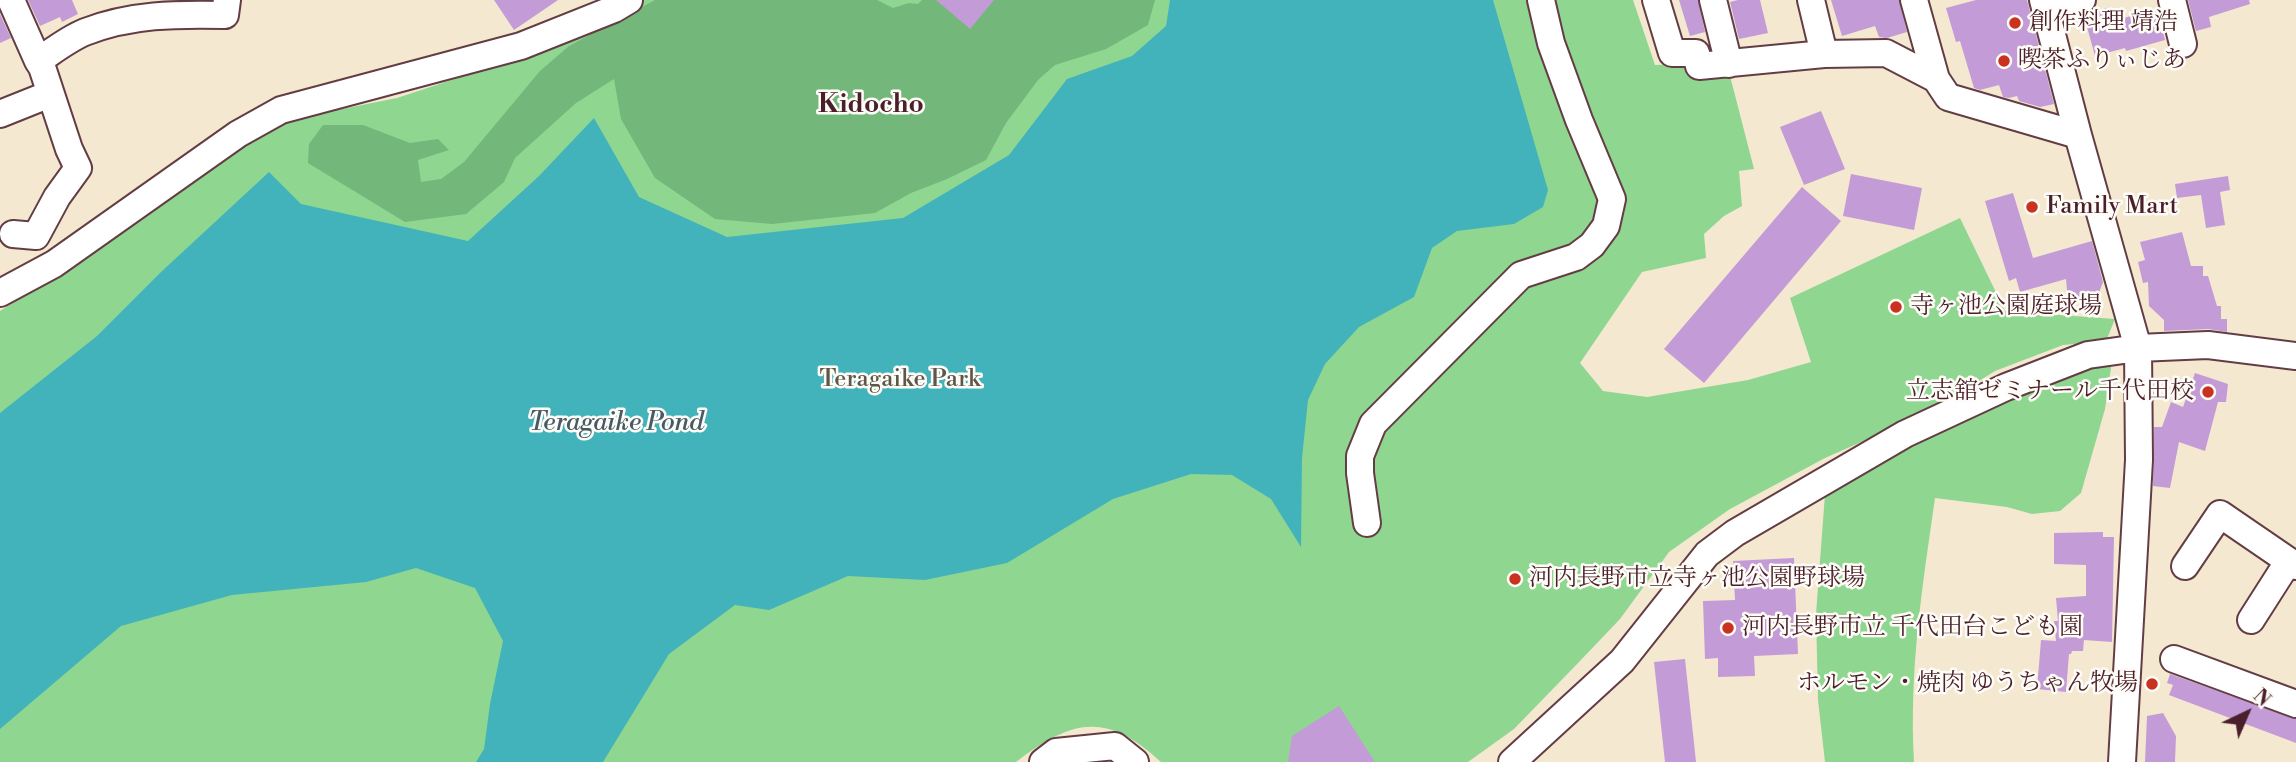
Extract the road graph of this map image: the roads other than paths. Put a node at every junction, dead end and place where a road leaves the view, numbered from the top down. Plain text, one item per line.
1 (11, 0) edge
2 (227, 0) edge
3 (629, 0) edge
4 (1541, 0) edge
5 (1656, 0) edge
6 (1713, 0) edge
7 (1811, 0) edge
8 (1914, 0) edge
9 (2082, 0) edge
10 (2172, 0) edge
11 (2044, 5) edge
12 (2183, 44) dead end
13 (1824, 54) junction
14 (38, 61) junction
15 (1729, 64) junction
16 (1936, 79) junction
17 (50, 94) junction
18 (0, 114) edge
19 (2078, 135) junction
20 (13, 234) dead end
21 (0, 293) edge
22 (2138, 348) junction
23 (2296, 356) edge
24 (1367, 523) dead end
25 (2292, 564) edge
26 (2185, 566) dead end
27 (2251, 620) dead end
28 (2174, 659) dead end
29 (2296, 705) edge
30 (1043, 762) edge
31 (1135, 762) edge
32 (1512, 762) edge
33 (2122, 762) edge

1 - 14 street
2 - 14 street
3 - 21 street
4 - 24 street
5 - 15 street
6 - 15 street
7 - 13 street
8 - 16 street
9 - 11 street
10 - 12 street
11 - 19 street
13 - 15 street
13 - 16 street
14 - 17 street
16 - 19 street
17 - 18 street
17 - 20 street
19 - 22 street
22 - 23 street
22 - 32 street
22 - 33 street
25 - 26 street
25 - 27 street
28 - 29 street
30 - 31 street

